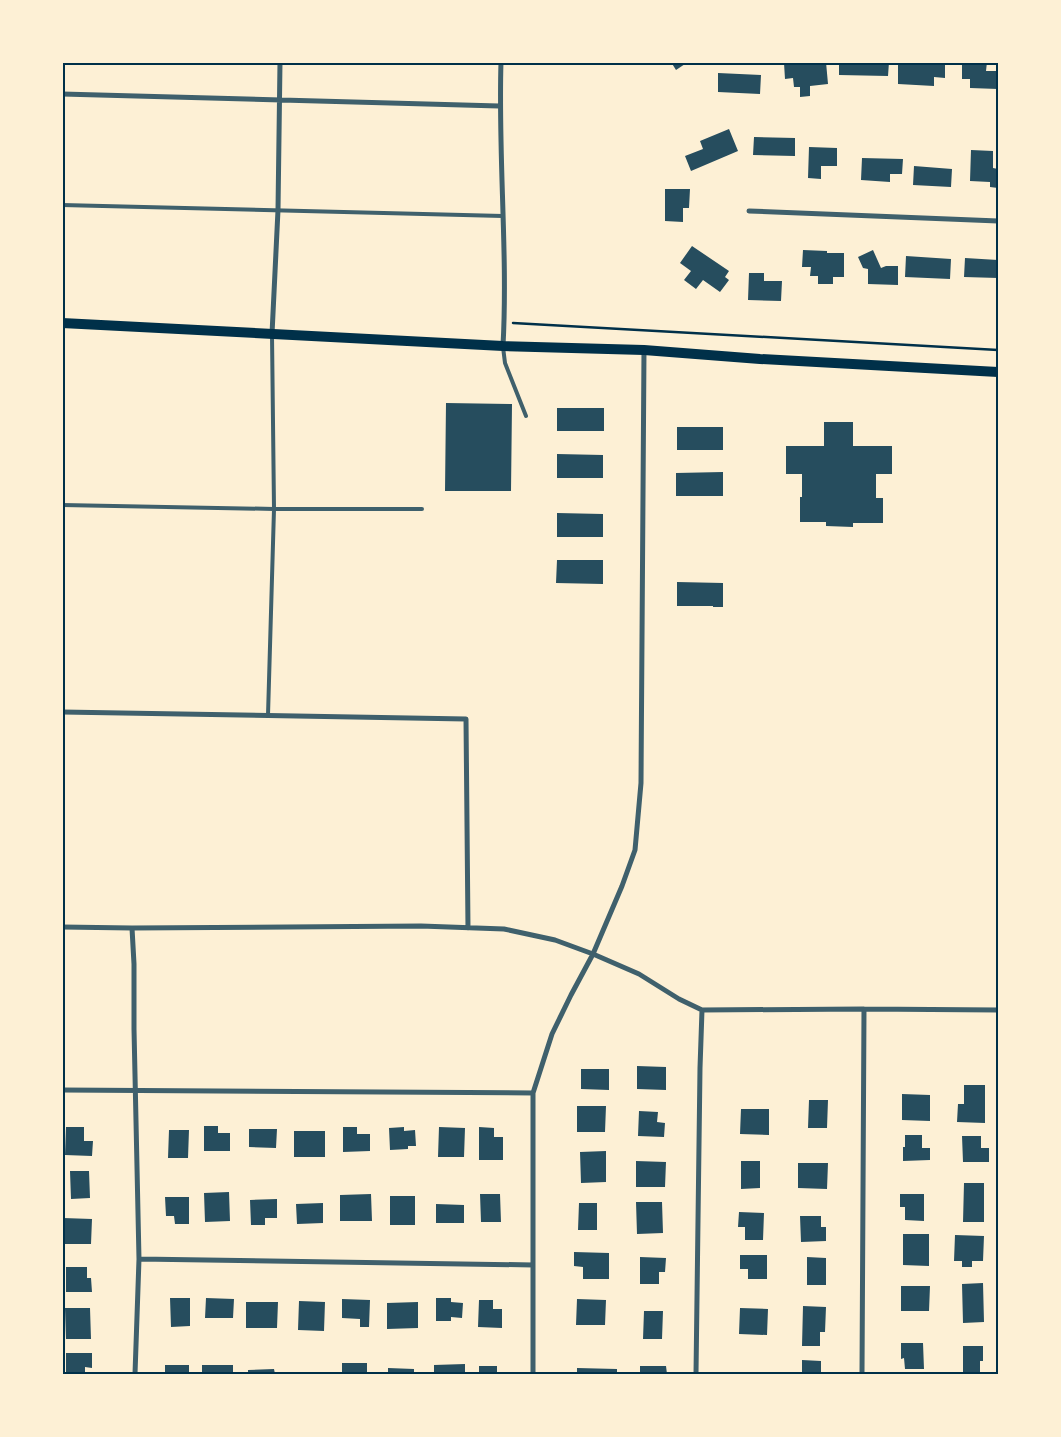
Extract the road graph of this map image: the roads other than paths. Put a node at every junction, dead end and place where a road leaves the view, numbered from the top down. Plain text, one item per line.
1 (280, 62) edge
2 (501, 62) edge
3 (62, 94) edge
4 (279, 100) junction
5 (499, 106) junction
6 (62, 205) edge
7 (278, 210) junction
8 (749, 211) dead end
9 (503, 216) junction
10 (998, 221) edge
11 (62, 323) edge
12 (272, 334) junction
13 (503, 346) junction
14 (644, 350) junction
15 (998, 372) edge
16 (526, 416) dead end
17 (62, 505) edge
18 (274, 509) junction
19 (422, 509) dead end
20 (62, 712) edge
21 (268, 716) junction
22 (62, 928) edge
23 (132, 928) junction
24 (468, 928) junction
25 (593, 954) junction
26 (864, 1009) junction
27 (702, 1010) junction
28 (998, 1010) edge
29 (62, 1090) edge
30 (136, 1090) junction
31 (533, 1093) junction
32 (138, 1259) junction
33 (533, 1265) junction
34 (135, 1374) edge
35 (533, 1374) edge
36 (696, 1374) edge
37 (862, 1374) edge

1 - 4 street
2 - 5 street
3 - 4 street
4 - 5 street
4 - 7 street
5 - 9 street
6 - 7 lane
7 - 9 lane
7 - 12 street
8 - 10 street
9 - 13 street
11 - 12 main road
12 - 13 main road
12 - 18 lane
13 - 14 main road
13 - 16 lane
14 - 15 main road
14 - 25 street
17 - 18 lane
18 - 19 lane
18 - 21 lane
20 - 21 street
21 - 24 street
22 - 23 street
23 - 24 street
23 - 30 street
24 - 25 street
25 - 27 street
25 - 31 street
26 - 27 street
26 - 28 street
26 - 37 street
27 - 36 street
29 - 30 street
30 - 31 street
30 - 32 street
31 - 33 street
32 - 33 street
32 - 34 street
33 - 35 street

